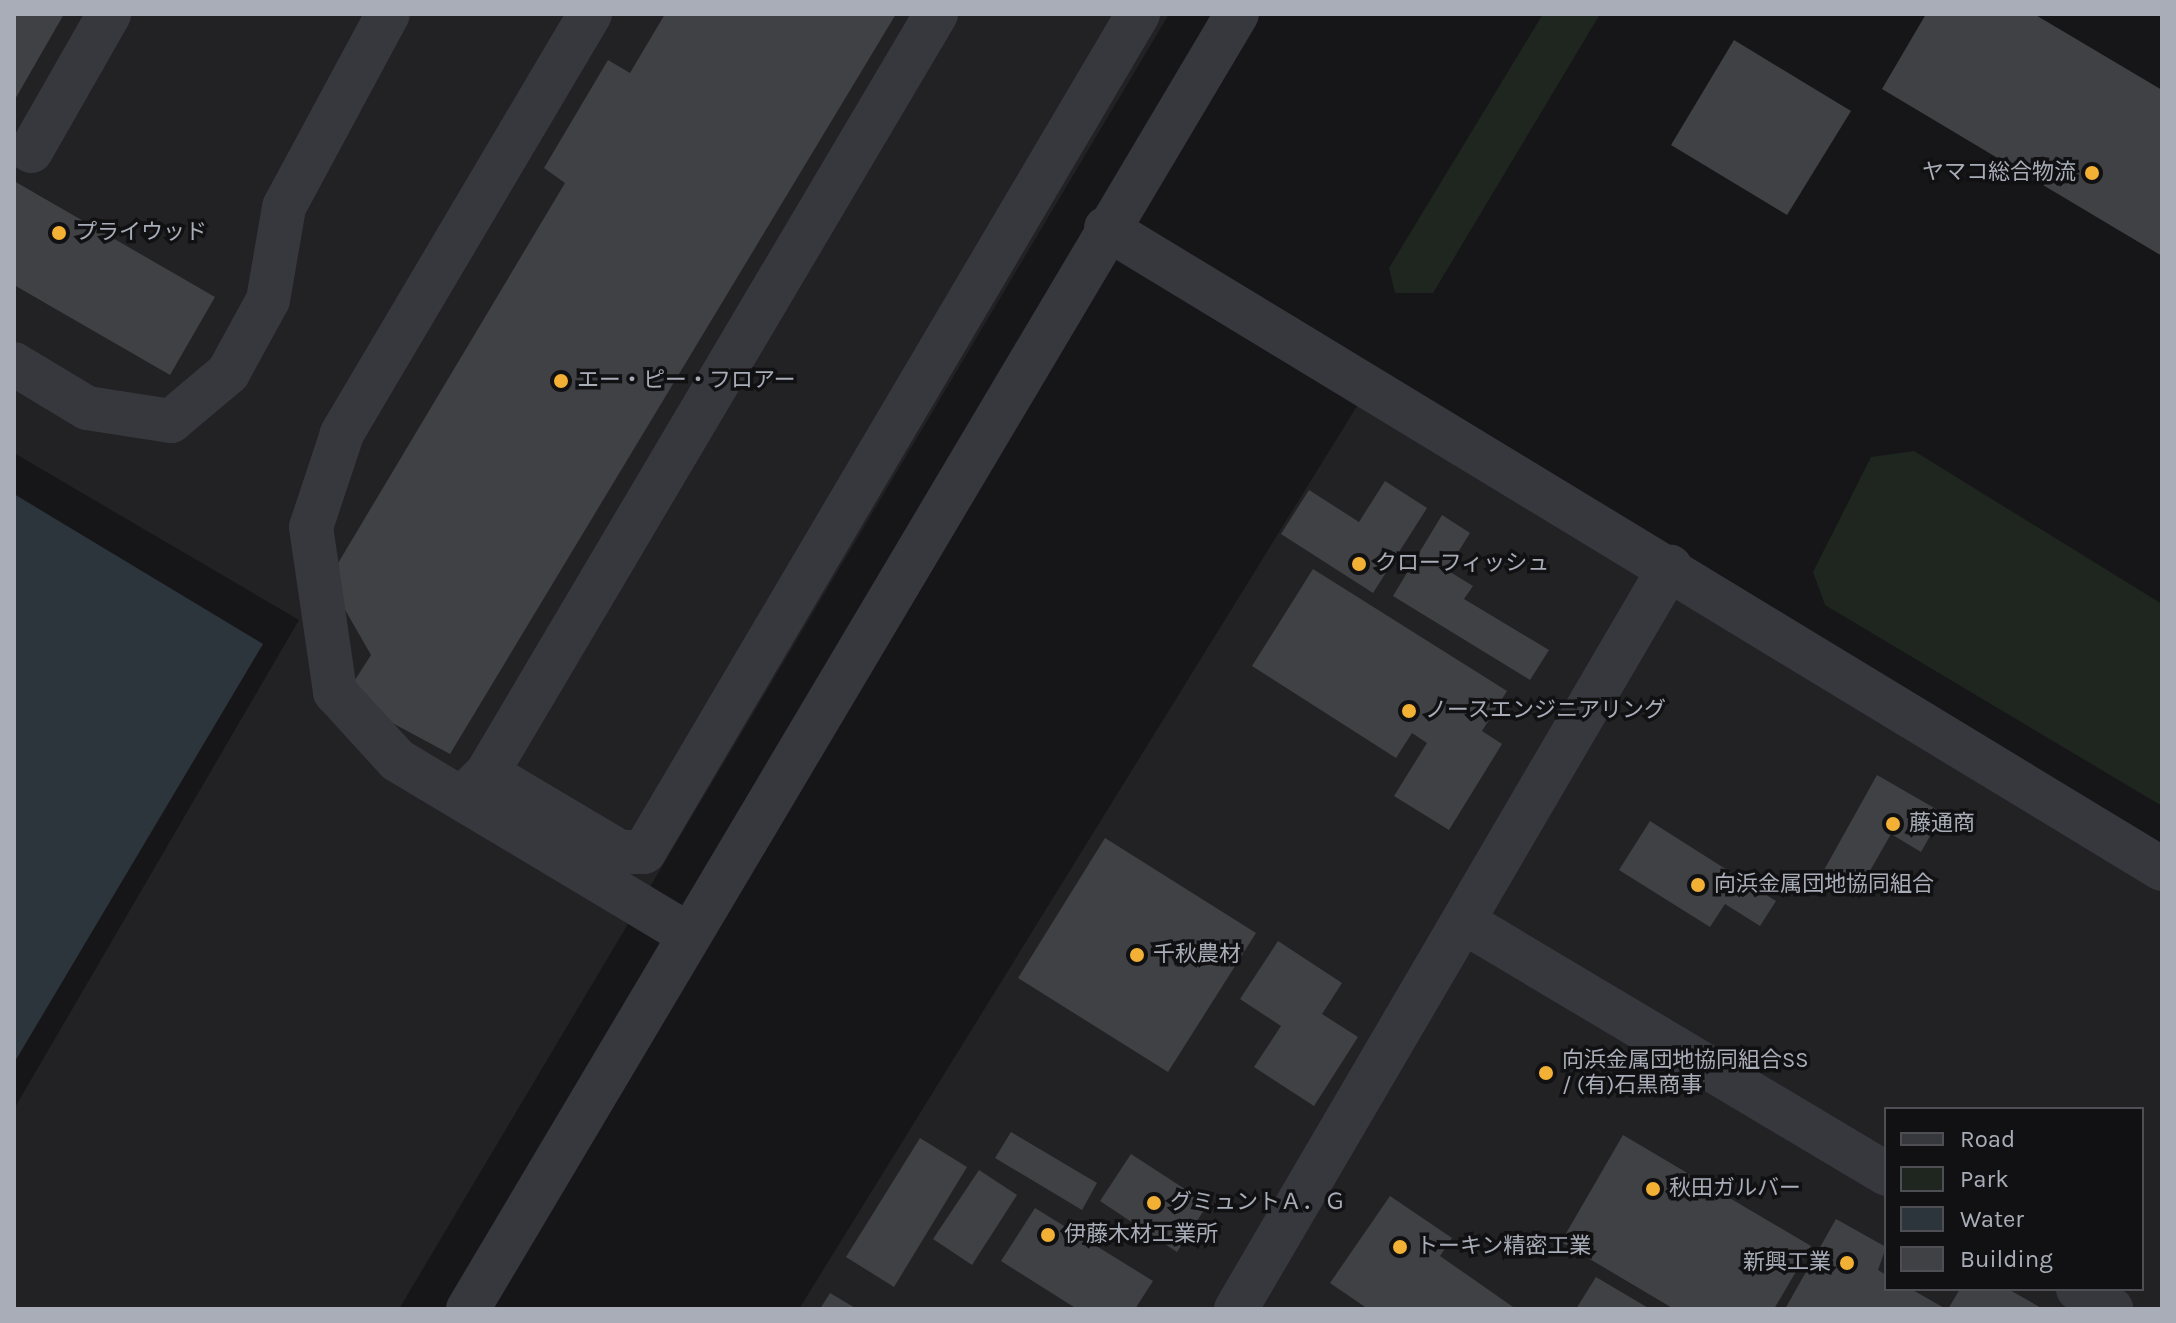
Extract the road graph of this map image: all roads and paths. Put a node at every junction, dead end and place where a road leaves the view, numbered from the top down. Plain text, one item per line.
1 (109, 14) edge
2 (388, 14) edge
3 (590, 14) edge
4 (936, 14) edge
5 (1138, 14) edge
6 (1237, 14) edge
7 (31, 151) dead end
8 (1106, 228) junction
9 (14, 364) edge
10 (1670, 567) junction
11 (474, 786) junction
12 (2162, 869) edge
13 (1464, 922) junction
14 (688, 934) junction
15 (1884, 1173) edge
16 (2081, 1291) edge
17 (468, 1309) edge
18 (1236, 1309) edge
19 (2111, 1309) edge

1 - 7 street
2 - 9 street
3 - 11 street
4 - 11 street
5 - 11 street
6 - 8 street
8 - 10 street
8 - 14 street
10 - 12 street
10 - 13 street
11 - 14 street
13 - 15 street
13 - 18 street
14 - 17 street
16 - 19 street

